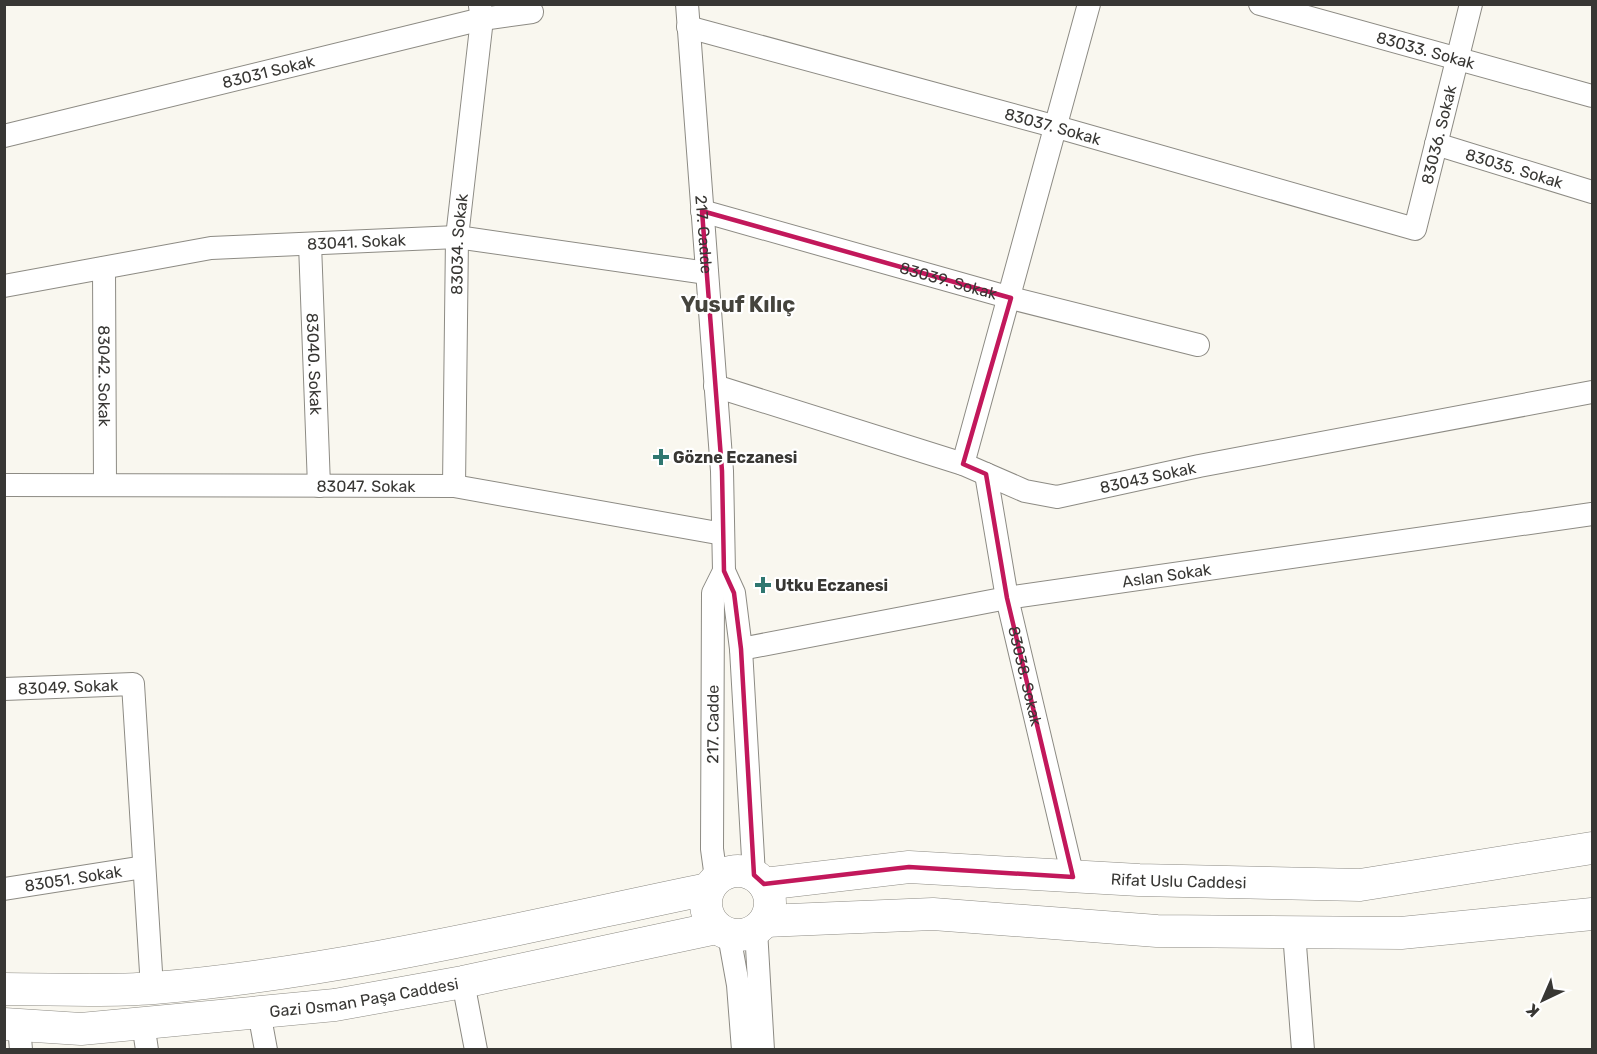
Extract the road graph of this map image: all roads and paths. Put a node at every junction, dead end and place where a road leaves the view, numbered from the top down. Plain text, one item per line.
1 (1089, 4) edge
2 (1260, 4) edge
3 (1472, 4) edge
4 (481, 12) edge
5 (532, 12) dead end
6 (688, 16) edge
7 (1457, 60) junction
8 (1593, 96) edge
9 (1057, 127) junction
10 (4, 136) edge
11 (1436, 144) junction
12 (1593, 192) edge
13 (702, 211) junction
14 (1415, 230) joint
15 (457, 237) junction
16 (310, 244) junction
17 (104, 268) junction
18 (707, 273) junction
19 (4, 286) edge
20 (1011, 298) junction
21 (1198, 345) dead end
22 (715, 386) junction
23 (1593, 392) edge
24 (963, 464) junction
25 (986, 474) junction
26 (4, 485) edge
27 (105, 485) junction
28 (318, 486) junction
29 (454, 486) junction
30 (1593, 514) edge
31 (723, 534) junction
32 (724, 571) junction
33 (1007, 598) junction
34 (741, 649) junction
35 (4, 689) edge
36 (1593, 848) edge
37 (144, 867) junction
38 (1073, 877) junction
39 (759, 879) junction
40 (712, 884) junction
41 (4, 889) edge
42 (1593, 914) edge
43 (741, 929) junction
44 (1294, 932) junction
45 (463, 982) junction
46 (152, 988) junction
47 (4, 989) edge
48 (259, 1012) junction
49 (15, 1033) edge
50 (145, 1036) edge
51 (266, 1050) edge
52 (476, 1050) edge
53 (743, 1050) edge
54 (763, 1050) edge
55 (1303, 1050) edge

1 - 9 street
2 - 7 street, 83033. Sokak
3 - 7 street, 83036. Sokak
4 - 5 street, 83031 Sokak
4 - 10 street, 83031 Sokak
4 - 15 street, 83034. Sokak
6 - 9 street, 83037. Sokak
6 - 13 street, 217. Cadde
7 - 8 street, 83033. Sokak
7 - 11 street, 83036. Sokak
9 - 14 street, 83037. Sokak
9 - 20 street
11 - 12 street, 83035. Sokak
11 - 14 street, 83036. Sokak
13 - 18 street, 217. Cadde
13 - 20 street, 83039. Sokak
15 - 16 street, 83041. Sokak
15 - 18 street, 83041. Sokak
15 - 29 street, 83034. Sokak
16 - 17 street, 83041. Sokak
16 - 28 street, 83040. Sokak
17 - 19 street, 83041. Sokak
17 - 27 street, 83042. Sokak
18 - 22 street, 217. Cadde
20 - 21 street, 83039. Sokak
20 - 24 street
22 - 24 street, 83043 Sokak
22 - 31 street, 217. Cadde
23 - 25 street, 83043 Sokak
24 - 25 street, 83043 Sokak
25 - 33 street, 83038. Sokak
26 - 27 street, 83047. Sokak
27 - 28 street, 83047. Sokak
28 - 29 street, 83047. Sokak
29 - 31 street, 83047. Sokak
30 - 33 street, Aslan Sokak
31 - 32 street, 217. Cadde
32 - 34 street, 217. Cadde
32 - 40 street, 217. Cadde
33 - 34 street, Aslan Sokak
33 - 38 street, 83038. Sokak
34 - 39 street, 217. Cadde
35 - 37 street, 83049. Sokak
36 - 38 main road, Rifat Uslu Caddesi
37 - 41 street, 83051. Sokak
37 - 46 street
38 - 39 main road, Rifat Uslu Caddesi
39 - 40 main road, Rifat Uslu Caddesi
39 - 43 main road
40 - 43 main road
40 - 46 main road
42 - 44 main road
43 - 44 main road
43 - 45 main road, Gazi Osman Paşa Caddesi
43 - 53 street
43 - 54 street
44 - 55 street
45 - 48 main road, Gazi Osman Paşa Caddesi
45 - 52 street
46 - 47 main road
48 - 50 main road, Gazi Osman Paşa Caddesi
48 - 51 street
49 - 50 main road, Gazi Osman Paşa Caddesi

